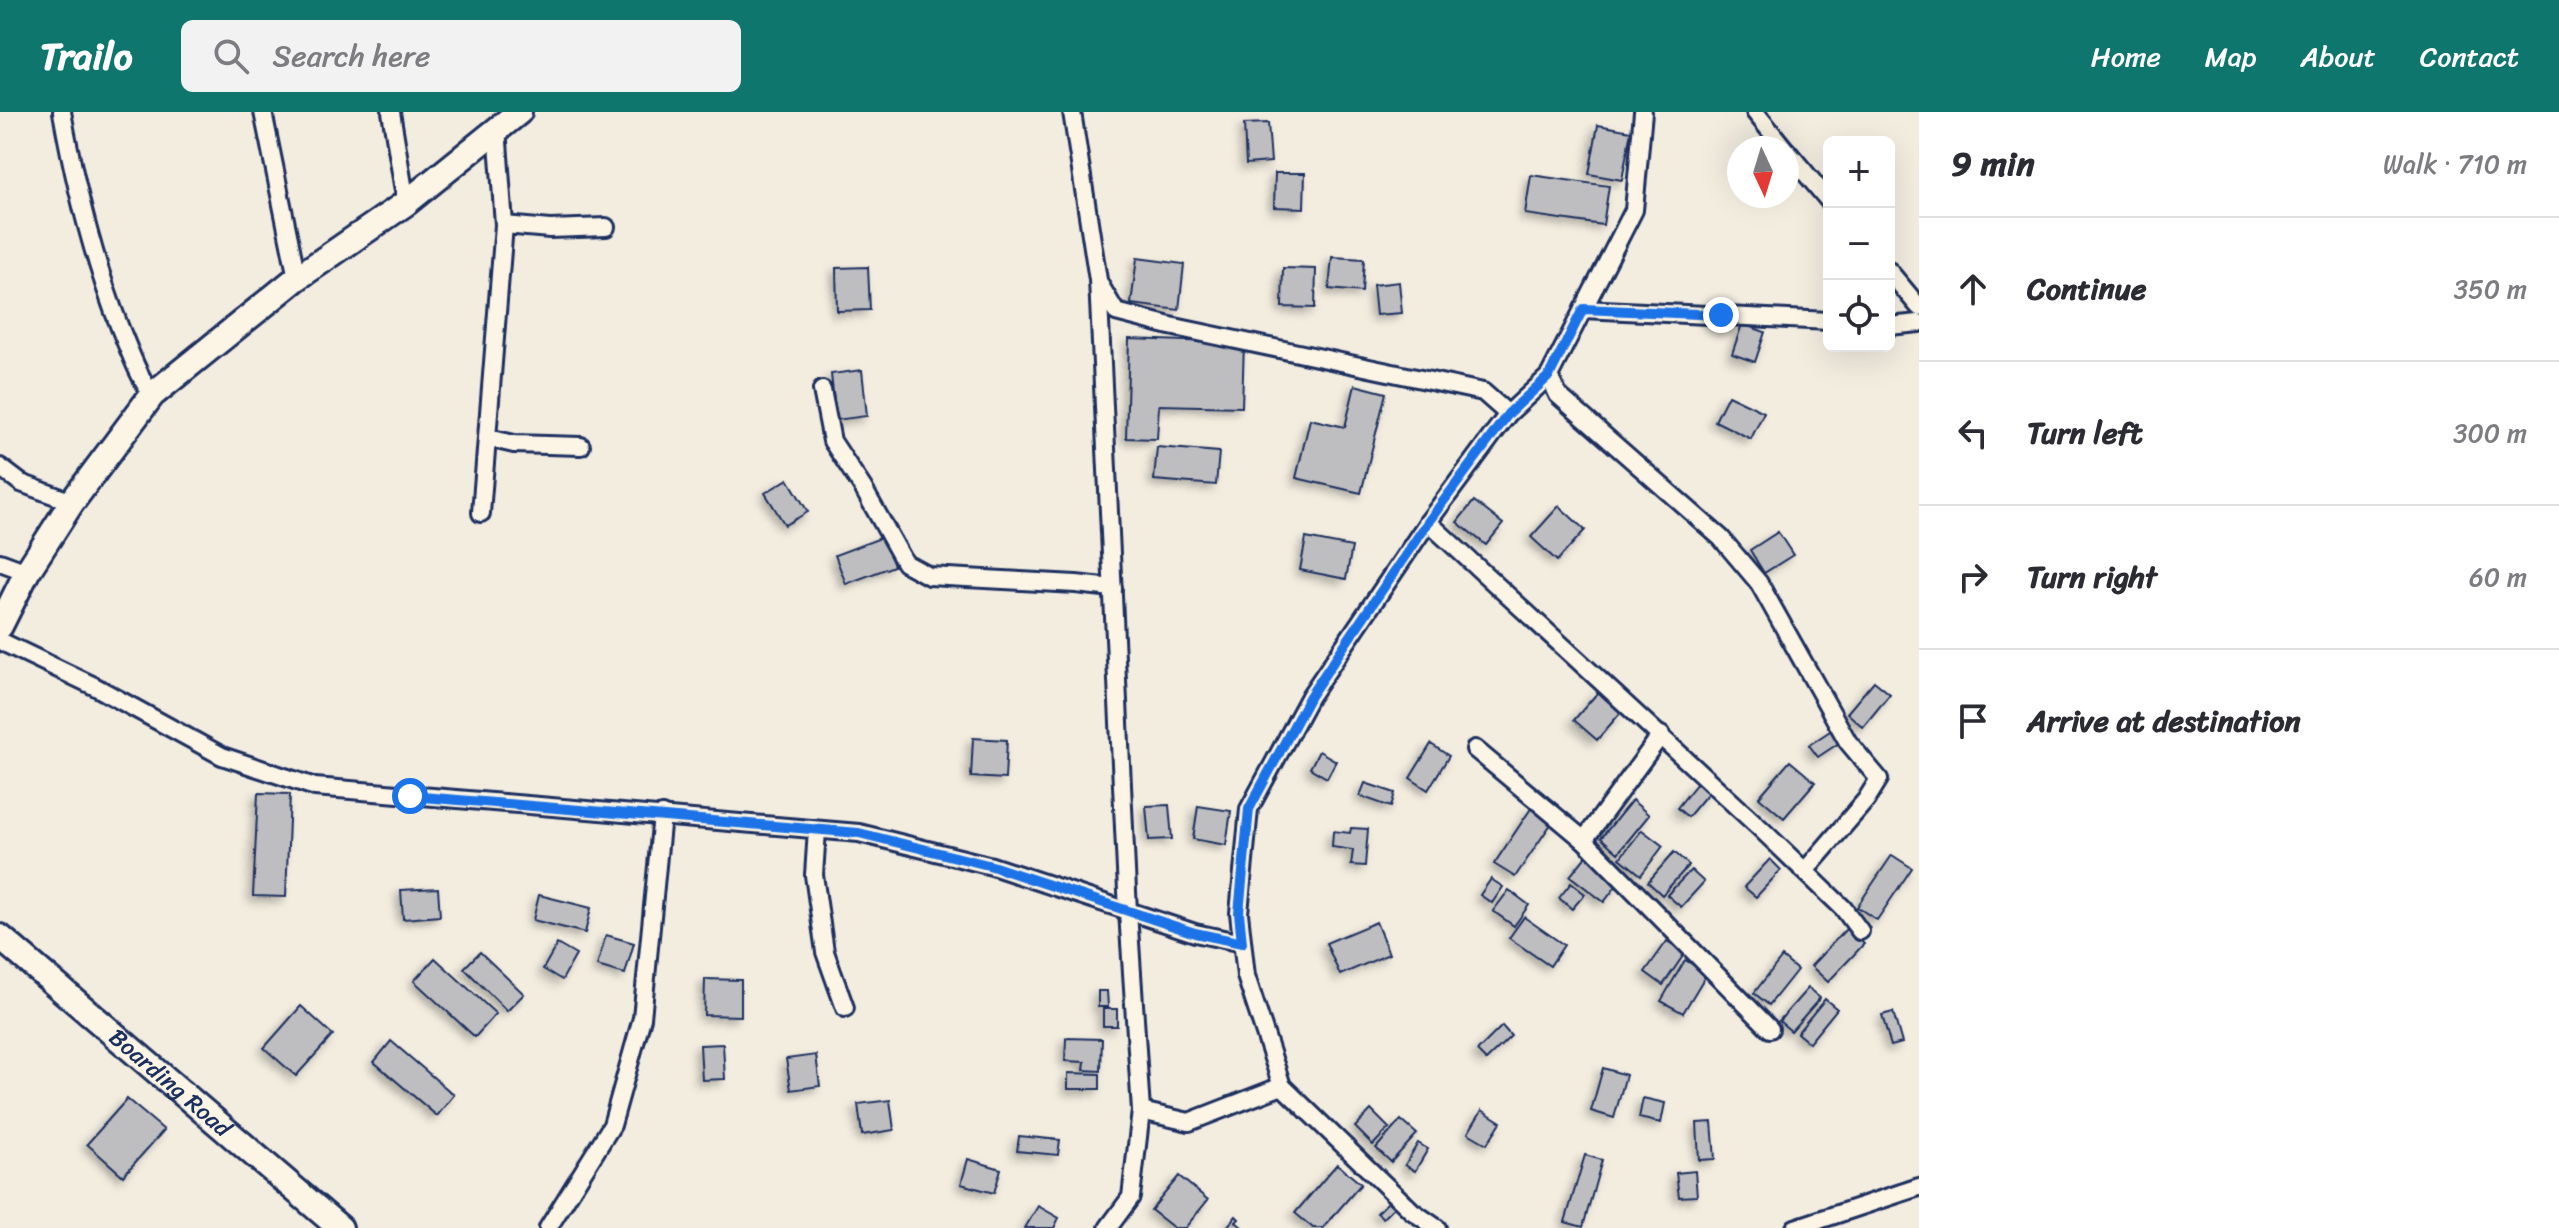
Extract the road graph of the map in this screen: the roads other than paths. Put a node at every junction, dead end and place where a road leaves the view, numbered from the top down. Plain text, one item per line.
1 (62, 112) edge
2 (263, 112) edge
3 (391, 112) edge
4 (519, 112) edge
5 (1072, 112) edge
6 (1643, 112) edge
7 (1755, 112) edge
8 (497, 128) junction
9 (1775, 136) edge
10 (1799, 165) edge
11 (1823, 194) edge
12 (406, 203) junction
13 (504, 225) junction
14 (606, 227) dead end
15 (297, 278) junction
16 (1895, 278) edge
17 (1098, 280) junction
18 (1919, 307) edge
19 (1583, 309) junction
20 (1823, 321) edge
21 (1919, 323) edge
22 (1895, 325) edge
23 (1549, 376) junction
24 (822, 390) dead end
25 (152, 395) junction
26 (1508, 414) junction
27 (488, 438) junction
28 (581, 446) dead end
29 (0, 467) edge
30 (72, 502) junction
31 (481, 513) dead end
32 (1428, 522) junction
33 (0, 562) edge
34 (27, 572) junction
35 (1113, 588) junction
36 (0, 626) edge
37 (0, 641) edge
38 (1661, 735) junction
39 (1475, 749) dead end
40 (662, 815) junction
41 (817, 830) junction
42 (1584, 840) junction
43 (1805, 871) junction
44 (1128, 912) junction
45 (1860, 931) dead end
46 (0, 937) edge
47 (1242, 943) junction
48 (845, 1008) dead end
49 (1770, 1029) dead end
50 (1282, 1086) junction
51 (1141, 1111) junction
52 (1919, 1187) edge
53 (1817, 1225) edge
54 (340, 1228) edge
55 (548, 1228) edge
56 (1108, 1228) edge
57 (1437, 1228) edge
58 (1795, 1228) edge

1 - 25 street
2 - 15 street
3 - 12 street
4 - 8 main road
5 - 17 street
6 - 19 street
7 - 9 street
8 - 12 main road
8 - 13 street
10 - 11 street
12 - 15 main road
13 - 14 street
13 - 27 street
15 - 25 main road
16 - 18 street
17 - 26 street
17 - 35 street
19 - 20 street
19 - 23 street
21 - 22 street
23 - 26 street
23 - 43 street
24 - 35 street
25 - 30 main road
26 - 32 street
27 - 28 street
27 - 31 street
29 - 30 street
30 - 34 main road
32 - 38 street
32 - 47 street
33 - 34 street
34 - 36 main road
35 - 44 street
37 - 40 street
38 - 42 street
38 - 43 street
39 - 42 street
40 - 41 street
40 - 55 street
41 - 44 street
41 - 48 street
42 - 49 street
43 - 45 street
44 - 47 street
44 - 51 street
46 - 54 main road, Boarding Road
47 - 50 street
50 - 51 street
50 - 57 street
51 - 56 street
52 - 53 street
53 - 58 street

